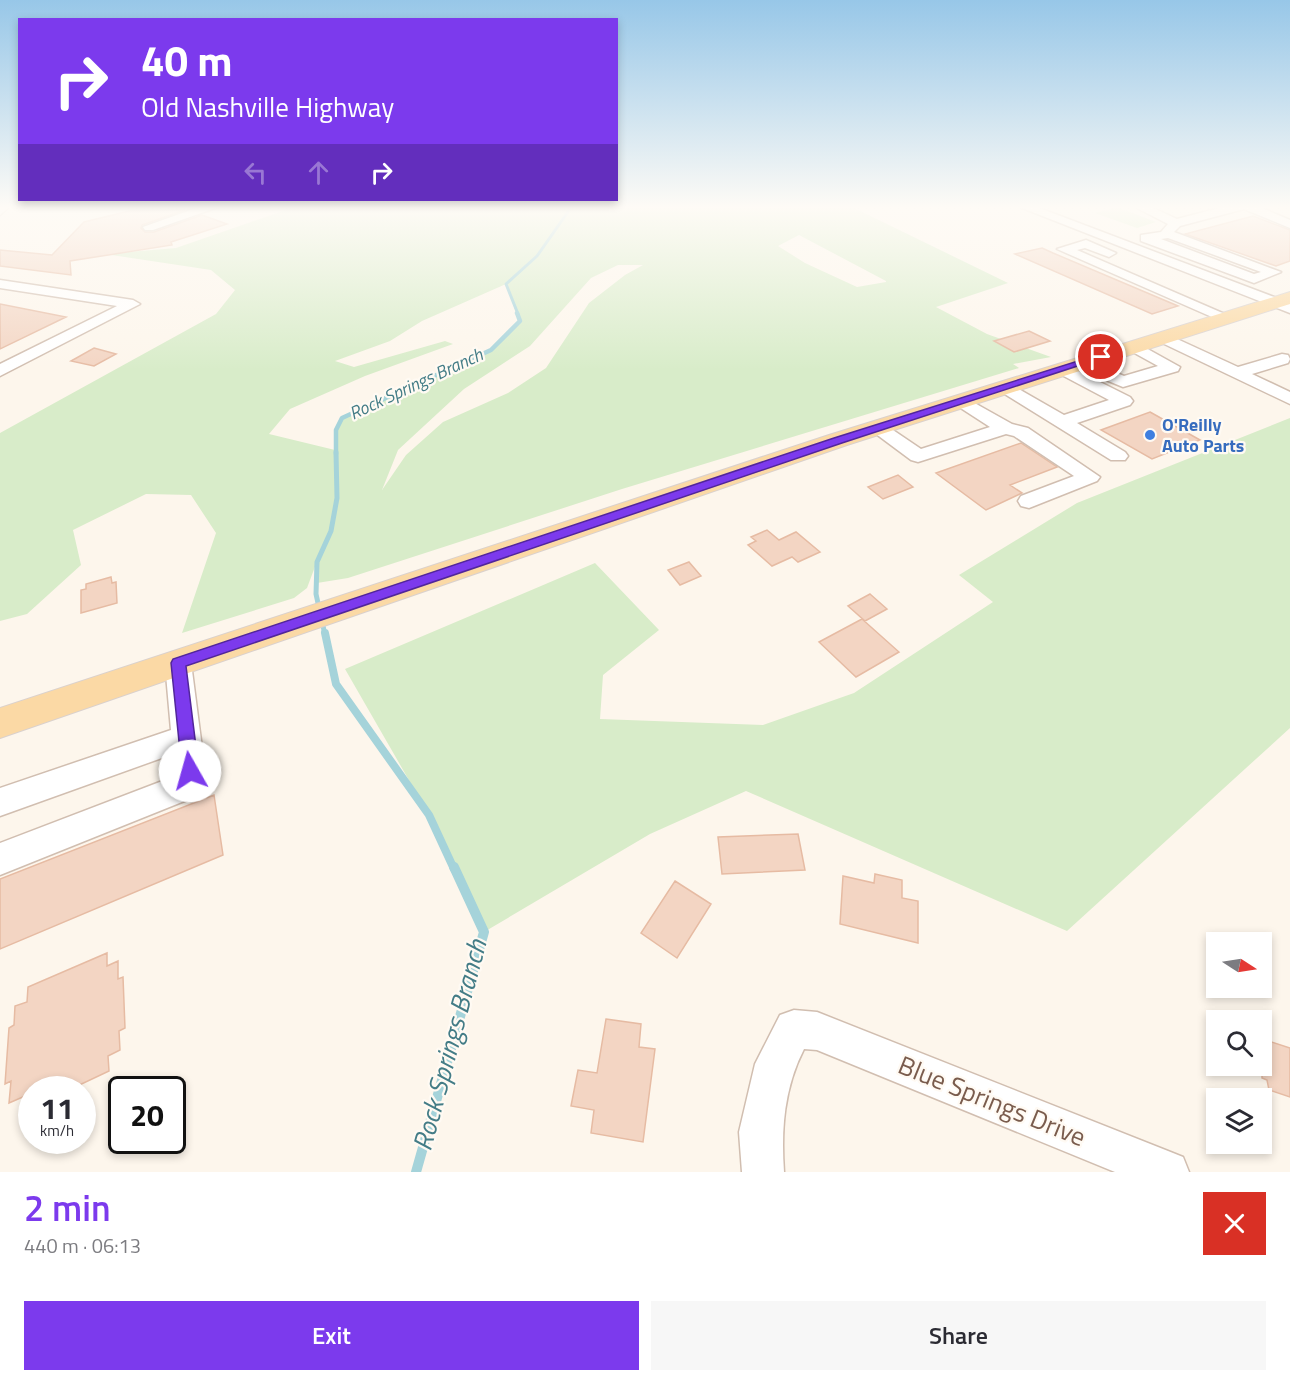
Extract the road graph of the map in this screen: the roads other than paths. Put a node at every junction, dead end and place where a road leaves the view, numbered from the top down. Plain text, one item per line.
1 (1092, 261) edge
2 (1139, 261) edge
3 (1182, 261) edge
4 (1195, 261) edge
5 (1248, 261) edge
6 (0, 284) edge
7 (1187, 285) dead end
8 (1209, 293) dead end
9 (1185, 300) junction
10 (1285, 303) edge
11 (1226, 318) junction
12 (1164, 338) junction
13 (1135, 347) junction
14 (1281, 359) dead end
15 (1074, 366) junction
16 (0, 371) edge
17 (1237, 373) junction
18 (1004, 388) junction
19 (1290, 399) edge
20 (962, 401) junction
21 (1062, 422) junction
22 (877, 428) junction
23 (1005, 428) junction
24 (1118, 456) dead end
25 (1029, 501) dead end
26 (178, 663) junction
27 (0, 723) edge
28 (186, 737) junction
29 (0, 802) edge
30 (0, 859) edge
31 (763, 1172) edge
32 (1168, 1172) edge

1 - 9 street
2 - 7 street
3 - 10 street
4 - 5 street
6 - 16 street
8 - 9 street
9 - 11 street
10 - 11 main road
11 - 12 main road
12 - 13 main road
12 - 17 street
13 - 15 main road
13 - 15 street
14 - 17 street
15 - 18 main road
15 - 21 street
17 - 19 street
18 - 20 main road
18 - 21 street
20 - 22 main road
20 - 23 street
21 - 24 street
22 - 23 street
22 - 26 main road
23 - 25 street
26 - 27 main road
26 - 28 street
28 - 29 street
28 - 30 street
31 - 32 street, Blue Springs Drive

